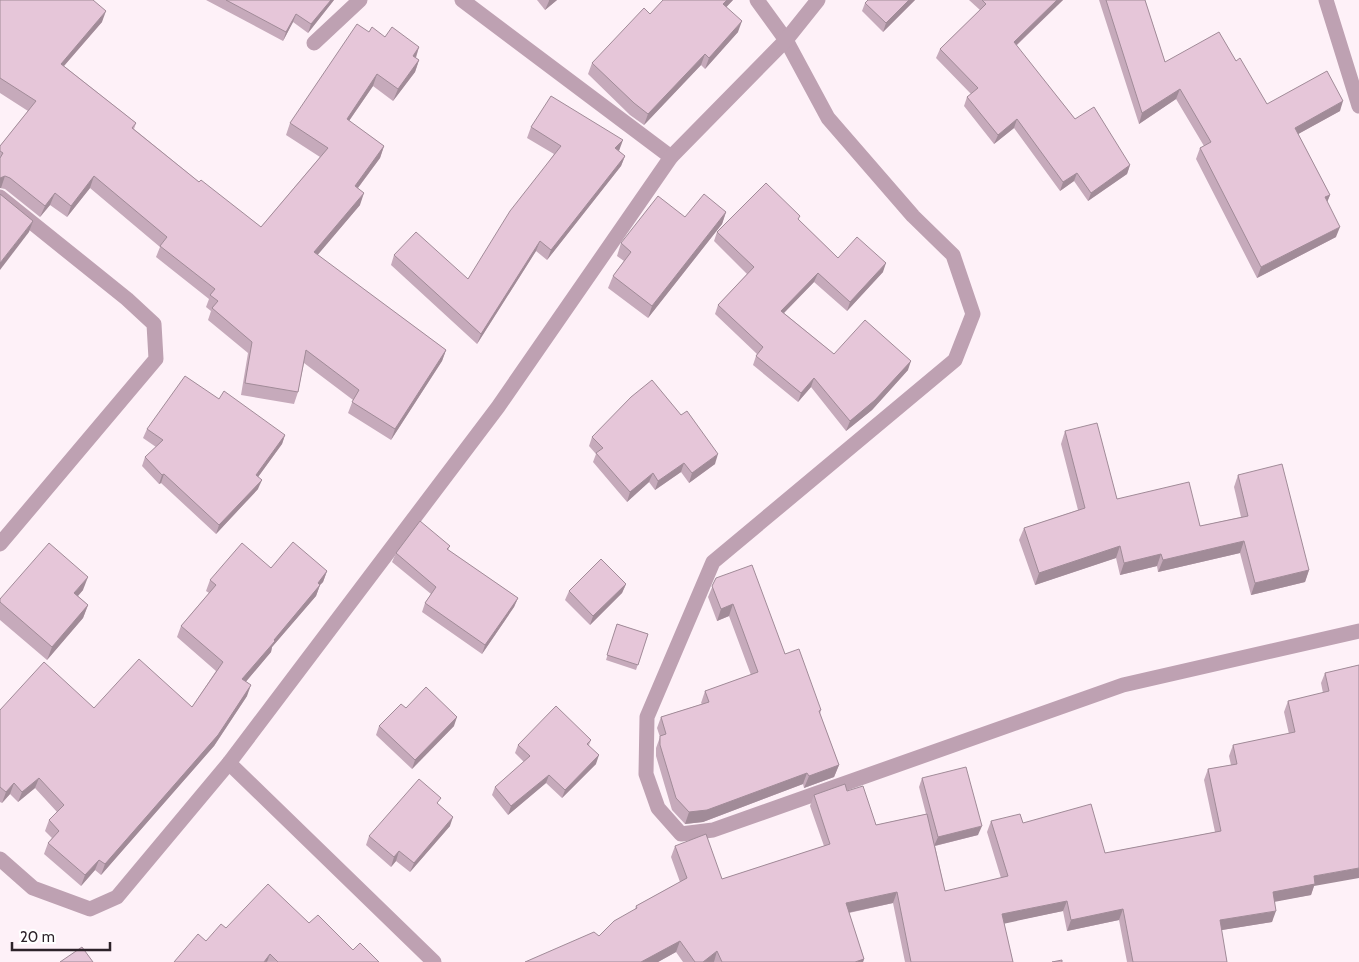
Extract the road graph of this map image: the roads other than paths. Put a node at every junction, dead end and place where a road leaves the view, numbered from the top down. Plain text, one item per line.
1 (360, 0) edge
2 (462, 0) edge
3 (757, 0) edge
4 (818, 0) edge
5 (1326, 0) edge
6 (786, 40) junction
7 (314, 43) dead end
8 (1359, 106) edge
9 (671, 157) junction
10 (0, 198) edge
11 (0, 544) edge
12 (1359, 631) edge
13 (228, 762) junction
14 (0, 858) edge
15 (434, 962) edge

1 - 7 street
2 - 9 street
3 - 6 street
4 - 6 street
5 - 8 street
6 - 9 street
6 - 12 street
9 - 13 street
10 - 11 street
13 - 14 street
13 - 15 street

